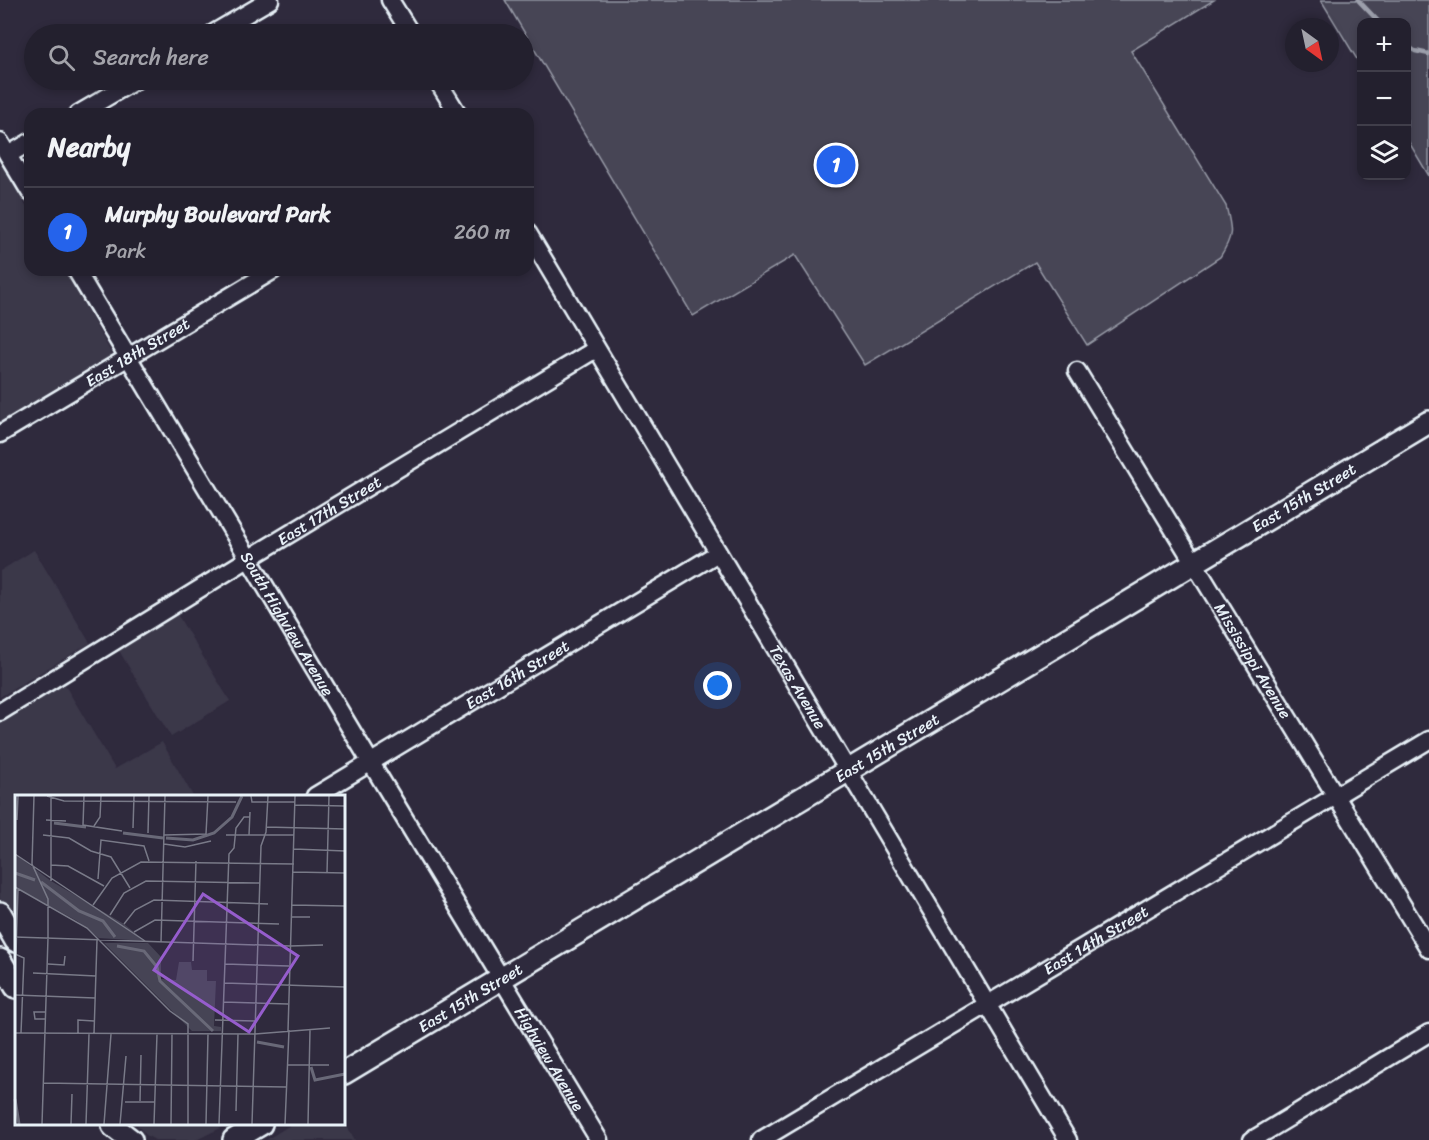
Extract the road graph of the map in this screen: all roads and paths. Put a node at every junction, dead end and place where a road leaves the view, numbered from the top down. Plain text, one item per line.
1 (270, 0) edge
2 (390, 0) edge
3 (229, 24) edge
4 (405, 24) edge
5 (119, 90) edge
6 (443, 90) edge
7 (88, 108) edge
8 (454, 108) edge
9 (24, 144) edge
10 (4, 149) edge
11 (24, 182) edge
12 (534, 243) edge
13 (80, 276) edge
14 (264, 276) edge
15 (596, 349) junction
16 (128, 357) junction
17 (1077, 371) dead end
18 (1429, 422) edge
19 (0, 434) edge
20 (718, 553) junction
21 (248, 559) junction
22 (1194, 562) junction
23 (0, 712) edge
24 (1429, 740) edge
25 (371, 763) junction
26 (848, 770) junction
27 (317, 795) edge
28 (1336, 796) junction
29 (0, 913) edge
30 (15, 939) edge
31 (1429, 949) edge
32 (0, 960) edge
33 (500, 977) junction
34 (15, 985) edge
35 (988, 1004) junction
36 (1429, 1033) edge
37 (345, 1072) edge
38 (259, 1125) edge
39 (116, 1130) edge
40 (131, 1140) edge
41 (234, 1140) edge
42 (599, 1140) edge
43 (761, 1140) edge
44 (1068, 1140) edge
45 (1252, 1140) edge

1 - 3 street
2 - 4 street
5 - 7 street
6 - 8 street
9 - 10 street
10 - 11 street
12 - 15 street, Texas Avenue
13 - 16 street, South Highview Avenue
14 - 16 street, East 18th Street
15 - 20 street, Texas Avenue
15 - 21 street, East 17th Street
16 - 19 street, East 18th Street
16 - 21 street, South Highview Avenue
17 - 22 street, Mississippi Avenue
18 - 22 main road, East 15th Street
20 - 25 street, East 16th Street
20 - 26 street, Texas Avenue
21 - 23 street, East 17th Street
21 - 25 street, South Highview Avenue
22 - 26 main road, East 15th Street
22 - 28 street, Mississippi Avenue
24 - 28 street, East 14th Street
25 - 27 street, East 16th Street
25 - 33 street, South Highview Avenue
26 - 33 main road, East 15th Street
26 - 35 street, Texas Avenue
28 - 31 street, Mississippi Avenue
28 - 35 street, East 14th Street
29 - 30 main road
32 - 34 main road
33 - 37 main road, East 15th Street
33 - 42 street, Highview Avenue
35 - 43 street, East 14th Street
35 - 44 street, Texas Avenue
36 - 45 street
38 - 41 main road
39 - 40 main road

